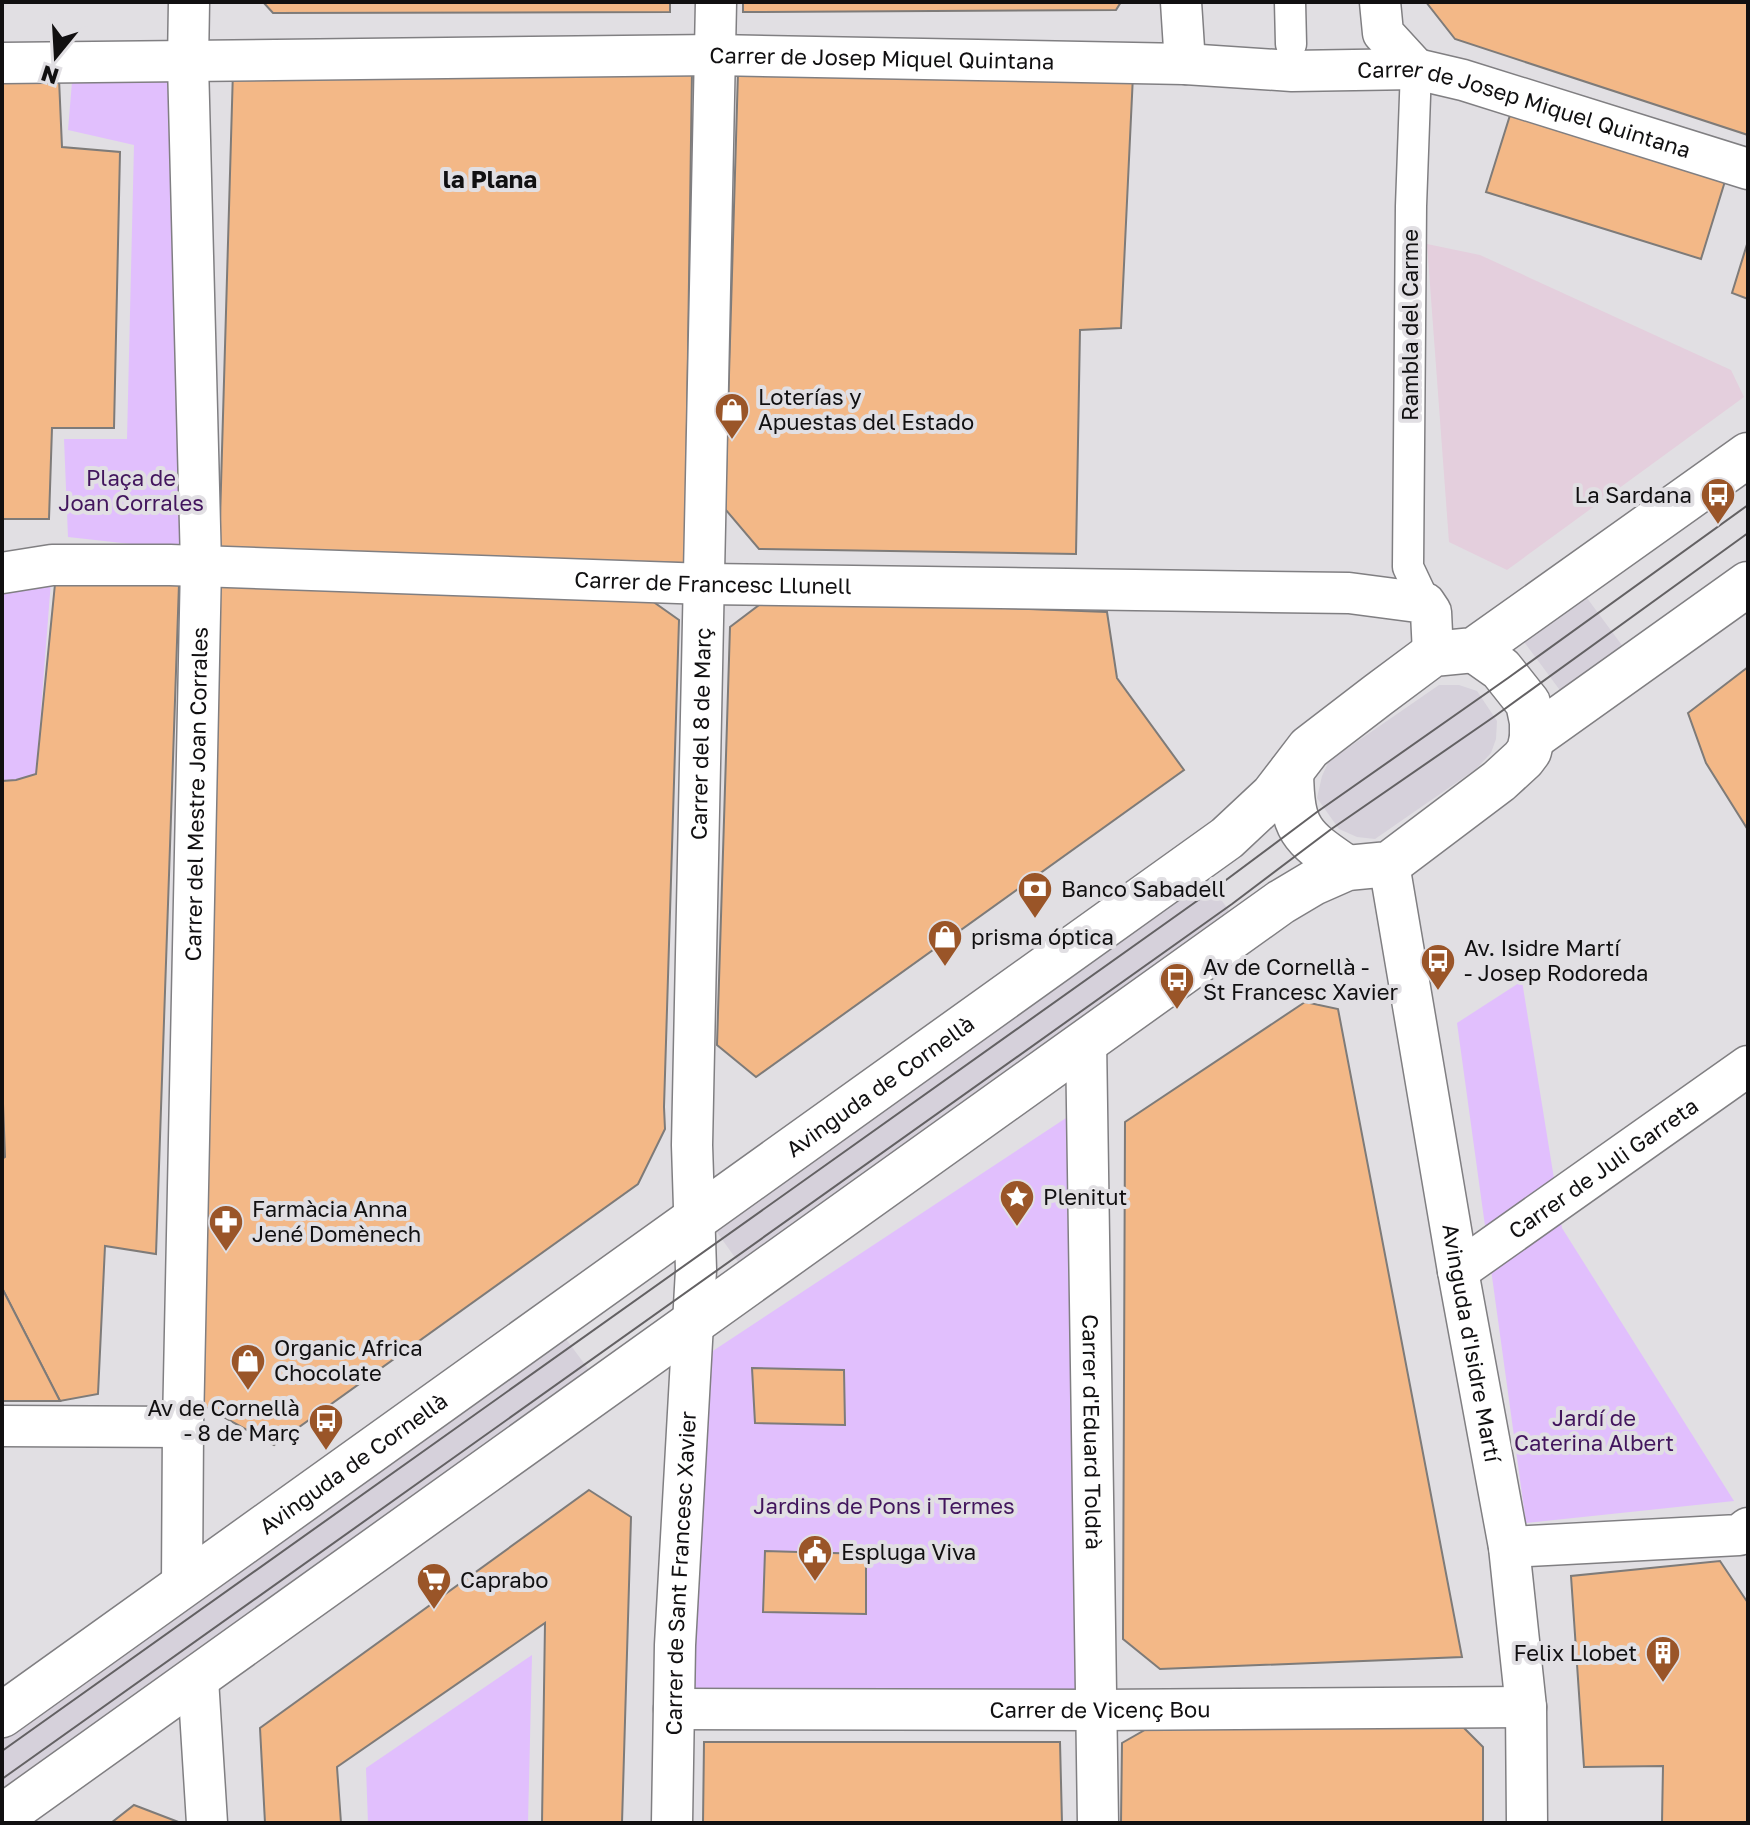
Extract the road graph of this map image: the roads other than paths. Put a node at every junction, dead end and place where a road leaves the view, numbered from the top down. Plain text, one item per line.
1 (189, 2) edge
2 (716, 2) edge
3 (1181, 2) edge
4 (1290, 2) edge
5 (1380, 2) edge
6 (1291, 44) dead end
7 (715, 55) junction
8 (2, 63) edge
9 (188, 63) junction
10 (1185, 64) junction
11 (1416, 69) junction
12 (1748, 169) edge
13 (1748, 455) edge
14 (201, 565) junction
15 (2, 573) edge
16 (706, 584) junction
17 (1745, 593) edge
18 (1425, 603) junction
19 (1454, 652) junction
20 (1532, 738) junction
21 (1291, 772) junction
22 (1368, 866) junction
23 (1086, 1040) junction
24 (1748, 1066) edge
25 (694, 1218) junction
26 (1458, 1271) junction
27 (692, 1322) junction
28 (2, 1426) edge
29 (183, 1427) junction
30 (1745, 1537) edge
31 (1509, 1547) junction
32 (182, 1586) junction
33 (198, 1679) junction
34 (1526, 1707) junction
35 (674, 1709) junction
36 (1097, 1710) junction
37 (2, 1715) edge
38 (2, 1817) edge
39 (207, 1823) edge
40 (672, 1823) edge
41 (1098, 1823) edge
42 (1527, 1823) edge

1 - 9 street, Carrer del Mestre Joan Corrales
2 - 7 street, Carrer del 8 de Març
3 - 10 street
4 - 6 street
5 - 11 street
7 - 9 street, Carrer de Josep Miquel Quintana
7 - 10 street, Carrer de Josep Miquel Quintana
7 - 16 street, Carrer del 8 de Març
8 - 9 street, Carrer de Josep Miquel Quintana
9 - 14 street, Carrer del Mestre Joan Corrales
10 - 11 street, Carrer de Josep Miquel Quintana
11 - 12 street, Carrer de Josep Miquel Quintana
11 - 18 street, Rambla del Carme
13 - 19 street, Avinguda de Cornellà
14 - 15 street, Carrer de Francesc Llunell
14 - 16 street, Carrer de Francesc Llunell
14 - 29 street, Carrer del Mestre Joan Corrales
16 - 18 street, Carrer de Francesc Llunell
16 - 25 street, Carrer del 8 de Març
17 - 20 street
18 - 19 street, Rambla del Carme
19 - 20 street
19 - 21 street, Avinguda de Cornellà
20 - 22 street
21 - 22 street
21 - 25 street, Avinguda de Cornellà
22 - 23 street
22 - 26 street, Avinguda d'Isidre Martí
23 - 27 street
23 - 36 street, Carrer d'Eduard Toldrà
24 - 26 street, Carrer de Juli Garreta
25 - 27 street, Carrer del 8 de Març
25 - 32 street, Avinguda de Cornellà
26 - 31 street, Avinguda d'Isidre Martí
27 - 33 street
27 - 35 street, Carrer de Sant Francesc Xavier
28 - 29 street
29 - 32 street, Carrer del Mestre Joan Corrales
30 - 31 street
31 - 34 street, Avinguda d'Isidre Martí
32 - 37 street, Avinguda de Cornellà
33 - 38 street
33 - 39 street
34 - 36 street, Carrer de Vicenç Bou
34 - 42 street, Avinguda d'Isidre Martí
35 - 36 street, Carrer de Vicenç Bou
35 - 40 street, Carrer de Sant Francesc Xavier
36 - 41 street, Carrer d'Eduard Toldrà

